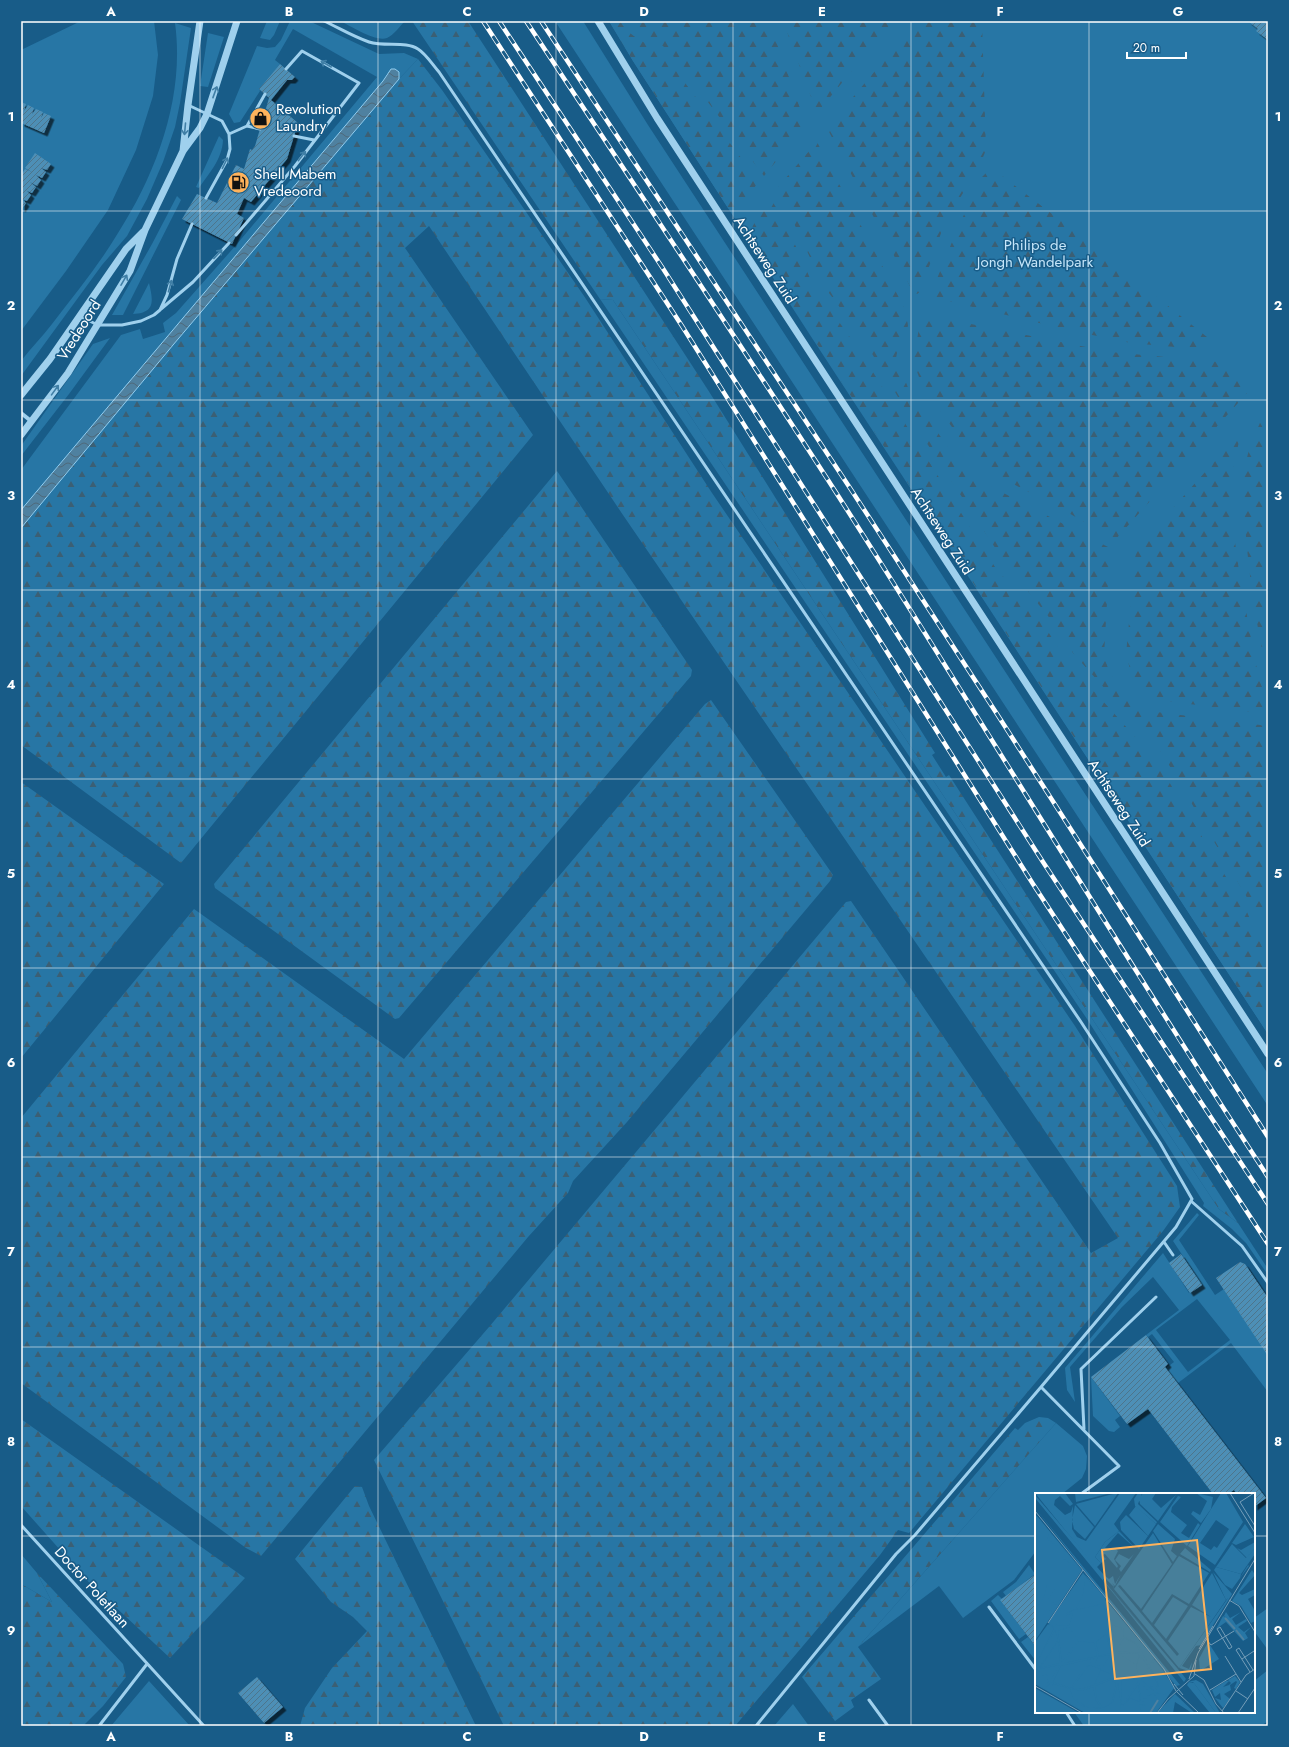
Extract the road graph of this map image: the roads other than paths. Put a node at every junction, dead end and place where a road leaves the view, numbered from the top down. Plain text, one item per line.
1 (200, 21) edge
2 (238, 21) edge
3 (324, 21) edge
4 (598, 21) edge
5 (286, 70) dead end
6 (265, 94) dead end
7 (188, 105) junction
8 (207, 114) junction
9 (247, 126) junction
10 (260, 129) dead end
11 (229, 134) junction
12 (294, 136) dead end
13 (314, 140) junction
14 (184, 151) junction
15 (206, 198) dead end
16 (192, 224) dead end
17 (145, 230) junction
18 (236, 235) dead end
19 (229, 243) dead end
20 (160, 310) junction
21 (79, 316) junction
22 (98, 325) junction
23 (21, 395) edge
24 (21, 413) edge
25 (32, 422) junction
26 (21, 435) edge
27 (1268, 1054) edge
28 (1191, 1201) junction
29 (1164, 1242) junction
30 (1173, 1255) dead end
31 (1268, 1283) edge
32 (1156, 1296) dead end
33 (1042, 1387) junction
34 (1084, 1429) junction
35 (1082, 1493) edge
36 (21, 1525) edge
37 (989, 1607) dead end
38 (147, 1664) junction
39 (1035, 1669) edge
40 (869, 1700) dead end
41 (1067, 1713) edge
42 (99, 1726) edge
43 (204, 1726) edge
44 (756, 1726) edge
45 (888, 1726) edge
46 (1075, 1726) edge

1 - 7 street, Vredeoord
8 -> 2 street, Vredeoord
3 - 28 lane
4 - 27 street, Achtseweg Zuid
13 -> 5 lane
6 - 9 lane
7 - 8 lane
7 -> 14 street, Vredeoord
8 - 11 lane
8 - 14 street, Vredeoord
9 - 10 lane
9 - 11 lane
15 -> 11 lane
12 - 13 lane
18 -> 13 lane
14 - 17 street, Vredeoord
20 -> 16 lane
17 - 21 street, Vredeoord
22 -> 17 street, Vredeoord
20 -> 19 lane
20 - 22 lane
21 - 22 lane
21 - 23 street, Vredeoord
25 -> 22 street, Vredeoord
24 - 25 street
25 - 26 street, Vredeoord
28 - 29 lane
28 - 31 lane
29 - 30 lane
29 - 33 lane
32 - 34 lane
33 - 34 lane
33 - 44 lane
34 - 35 lane
36 - 38 lane, Doctor Poletlaan
37 - 39 lane
38 - 42 lane
38 - 43 lane, Doctor Poletlaan
40 - 45 lane
41 - 46 lane

